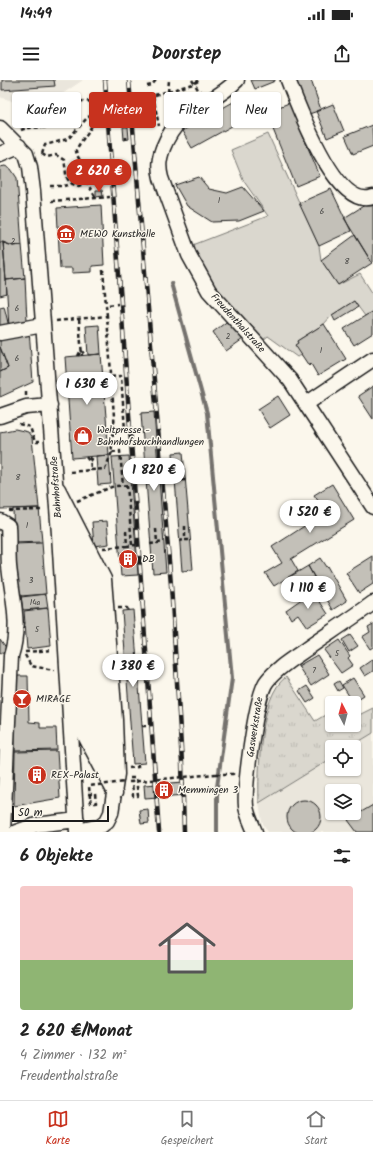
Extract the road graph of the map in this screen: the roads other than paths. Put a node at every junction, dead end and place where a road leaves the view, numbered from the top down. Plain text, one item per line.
1 (237, 80) edge
2 (288, 80) edge
3 (0, 128) edge
4 (20, 146) junction
5 (0, 154) edge
6 (373, 197) edge
7 (50, 323) junction
8 (0, 333) edge
9 (373, 359) edge
10 (306, 404) junction
11 (50, 405) junction
12 (0, 416) edge
13 (55, 484) junction
14 (373, 507) edge
15 (57, 510) junction
16 (3, 520) edge
17 (59, 534) junction
18 (60, 560) junction
19 (62, 587) junction
20 (373, 603) edge
21 (112, 605) junction
22 (64, 612) junction
23 (108, 627) junction
24 (66, 636) junction
25 (109, 652) junction
26 (6, 659) edge
27 (67, 660) junction
28 (111, 677) junction
29 (69, 685) junction
30 (113, 702) junction
31 (70, 709) junction
32 (115, 727) junction
33 (116, 751) junction
34 (126, 779) junction
35 (115, 793) junction
36 (53, 827) edge
37 (77, 828) edge
38 (3, 832) edge
39 (16, 832) edge
40 (256, 832) edge

1 - 10 street, Freudenthalstraße
2 - 6 street
3 - 4 street
4 - 5 street
4 - 7 street, Bahnhofstraße
7 - 8 street
7 - 11 street, Bahnhofstraße
9 - 10 street
10 - 14 street, Freudenthalstraße
11 - 12 street
11 - 13 street, Bahnhofstraße
13 - 15 street, Bahnhofstraße
13 - 21 street
15 - 17 street, Bahnhofstraße
15 - 21 street
16 - 26 street
17 - 18 street, Bahnhofstraße
17 - 23 street
18 - 19 street, Bahnhofstraße
18 - 25 street
19 - 22 street, Bahnhofstraße
19 - 28 street
20 - 40 street, Gaswerkstraße
21 - 23 street
22 - 24 street, Bahnhofstraße
22 - 30 street
23 - 25 street
24 - 27 street, Bahnhofstraße
24 - 32 street
25 - 28 street
26 - 38 street
27 - 29 street, Bahnhofstraße
27 - 33 street
28 - 30 street
29 - 31 street, Bahnhofstraße
29 - 34 street
30 - 32 street
31 - 35 street
31 - 37 street, Bahnhofstraße
32 - 33 street
33 - 34 street
34 - 35 street
35 - 37 street
36 - 37 street
36 - 39 street

